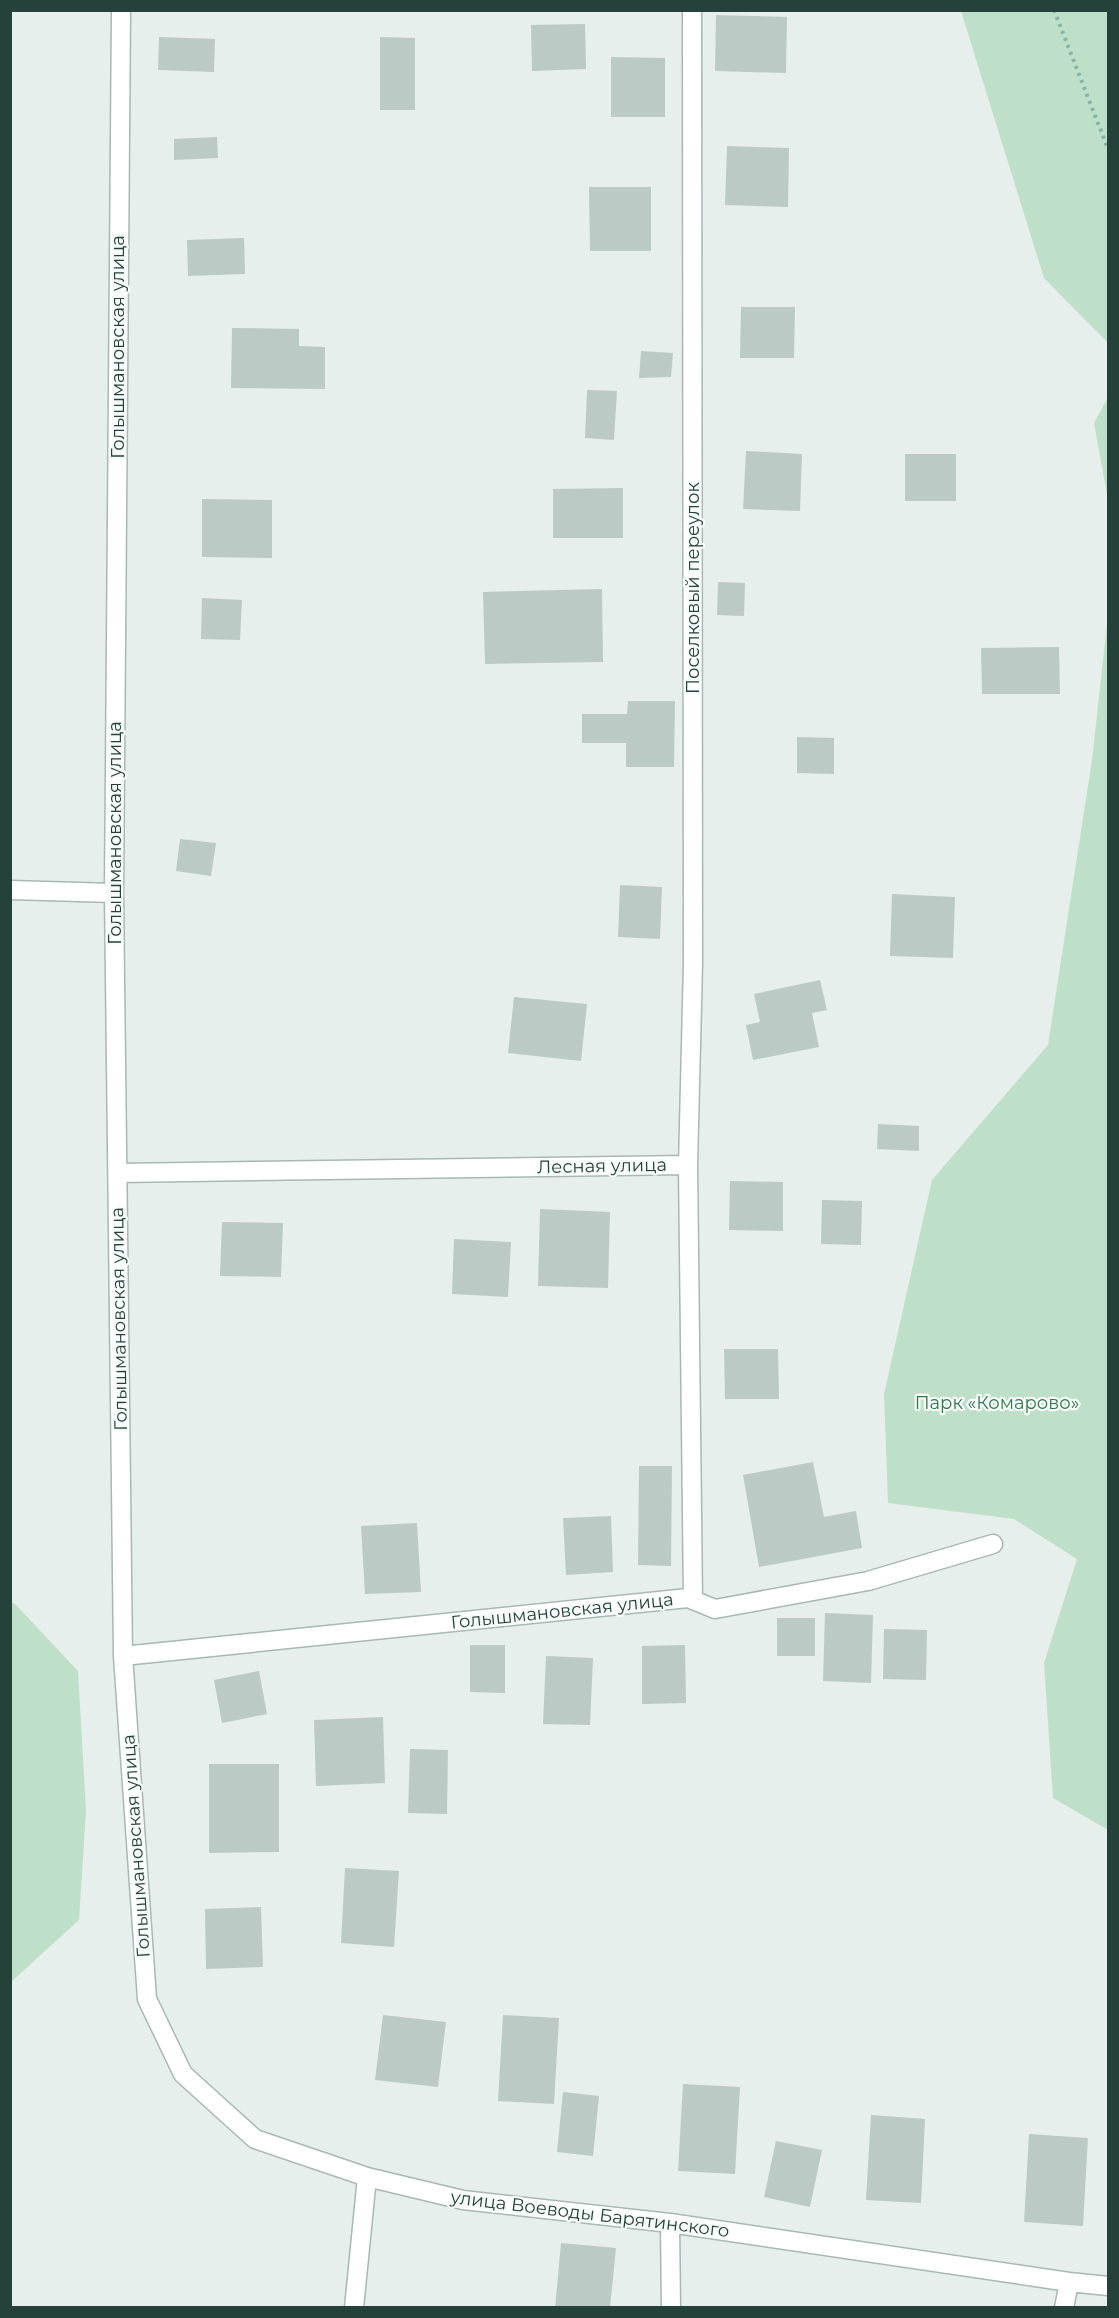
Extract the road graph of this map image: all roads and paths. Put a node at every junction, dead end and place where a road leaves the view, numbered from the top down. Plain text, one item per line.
1 (121, 10) edge
2 (693, 10) edge
3 (1054, 10) edge
4 (1108, 149) edge
5 (10, 890) edge
6 (114, 894) junction
7 (688, 1165) junction
8 (118, 1173) junction
9 (993, 1544) dead end
10 (693, 1600) junction
11 (123, 1656) junction
12 (147, 1999) joint
13 (367, 2177) junction
14 (670, 2223) junction
15 (1069, 2282) junction
16 (1108, 2286) edge
17 (354, 2307) edge
18 (671, 2307) edge
19 (1064, 2307) edge

1 - 6 street, Голышмановская улица
2 - 7 street, Поселковый переулок
3 - 4 path
5 - 6 street
6 - 8 street, Голышмановская улица
7 - 8 street, Лесная улица
7 - 10 street, Лесная улица
8 - 11 street, Голышмановская улица
9 - 10 street, Голышмановская улица
10 - 11 street, Голышмановская улица
11 - 12 street, Голышмановская улица
12 - 13 street, улица Воеводы Барятинского
13 - 14 street, улица Воеводы Барятинского
13 - 17 street
14 - 15 street, улица Воеводы Барятинского
14 - 18 street
15 - 16 street, улица Воеводы Барятинского
15 - 19 street

